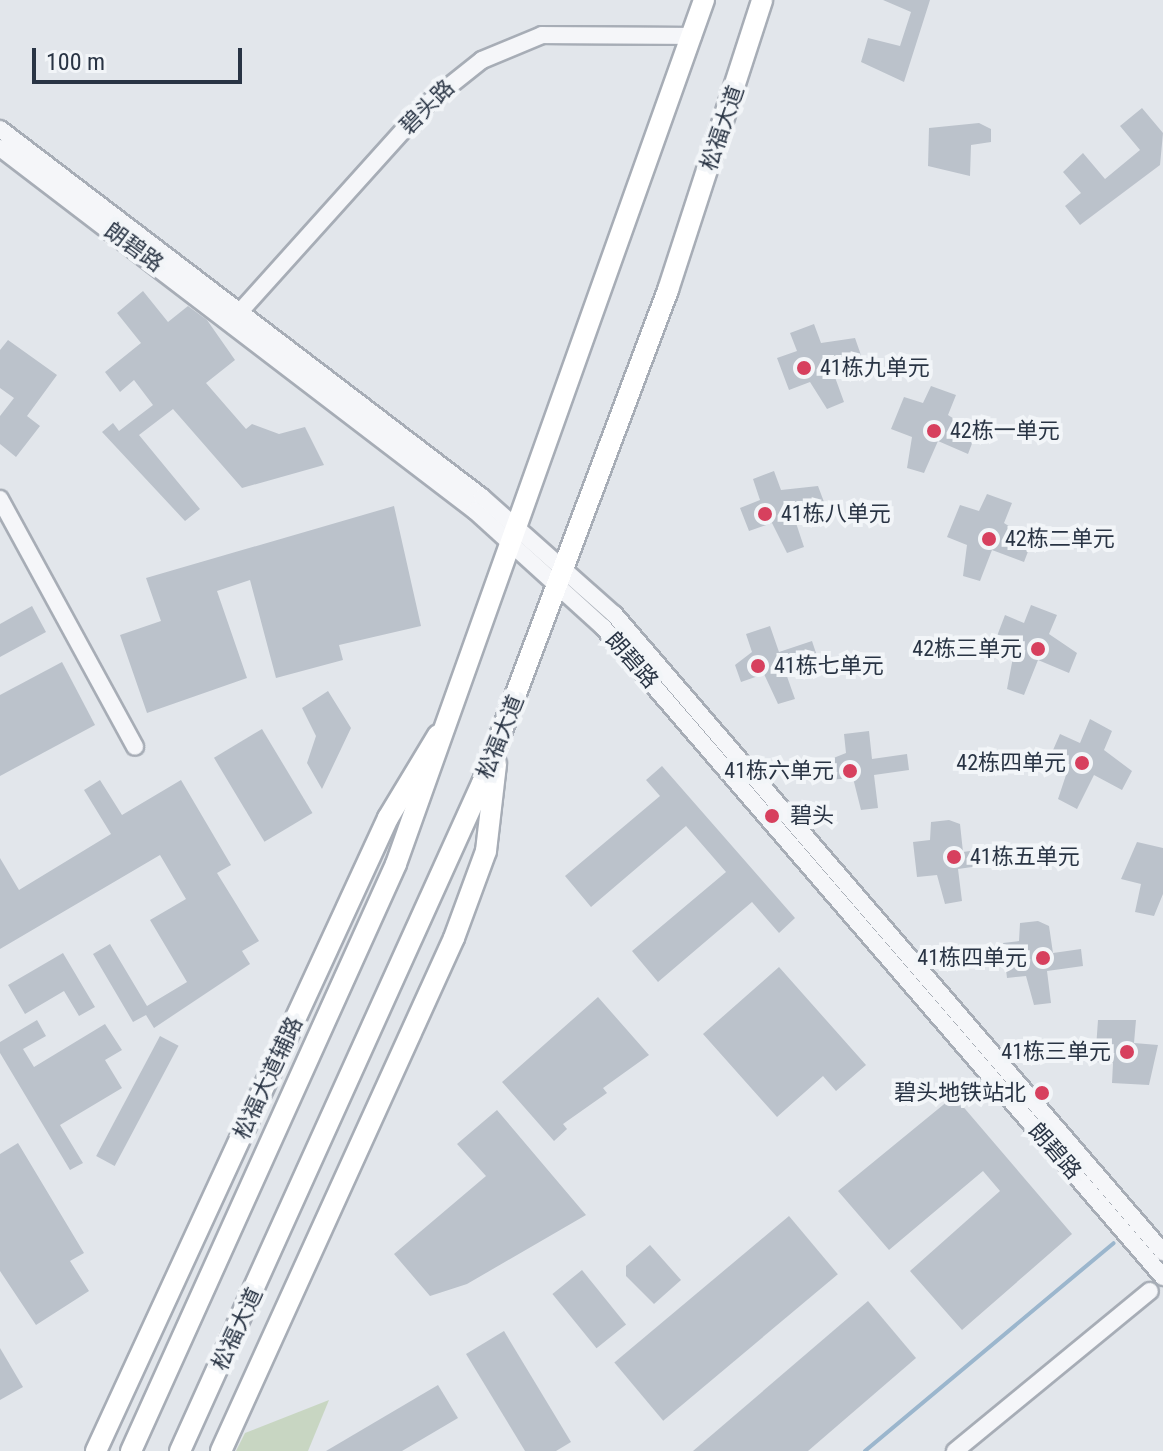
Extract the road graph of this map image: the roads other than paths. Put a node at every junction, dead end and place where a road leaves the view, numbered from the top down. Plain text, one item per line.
1 (704, 0) edge
2 (762, 0) edge
3 (693, 36) junction
4 (0, 129) edge
5 (0, 148) edge
6 (238, 315) junction
7 (0, 499) edge
8 (517, 538) junction
9 (562, 579) junction
10 (454, 713) junction
11 (497, 745) junction
12 (135, 747) dead end
13 (1163, 1252) edge
14 (1163, 1277) edge
15 (1150, 1291) dead end
16 (141, 1431) junction
17 (96, 1451) edge
18 (125, 1451) edge
19 (131, 1451) edge
20 (180, 1451) edge
21 (221, 1451) edge
22 (955, 1451) edge

1 - 3 main road, 松福大道
2 - 9 main road, 松福大道
3 - 6 street, 碧头路
3 - 8 main road, 松福大道
4 - 6 street, 朗碧路
5 - 6 street, 朗碧路
6 - 8 street, 朗碧路
7 - 12 street
8 - 9 street, 朗碧路
8 - 10 main road, 松福大道
9 - 11 main road, 松福大道
9 - 13 street, 朗碧路
9 - 14 street, 朗碧路
10 - 16 main road, 松福大道
10 - 17 main road, 松福大道辅路
11 - 20 main road, 松福大道
11 - 21 main road
15 - 22 street
16 - 18 main road
16 - 19 main road, 松福大道

